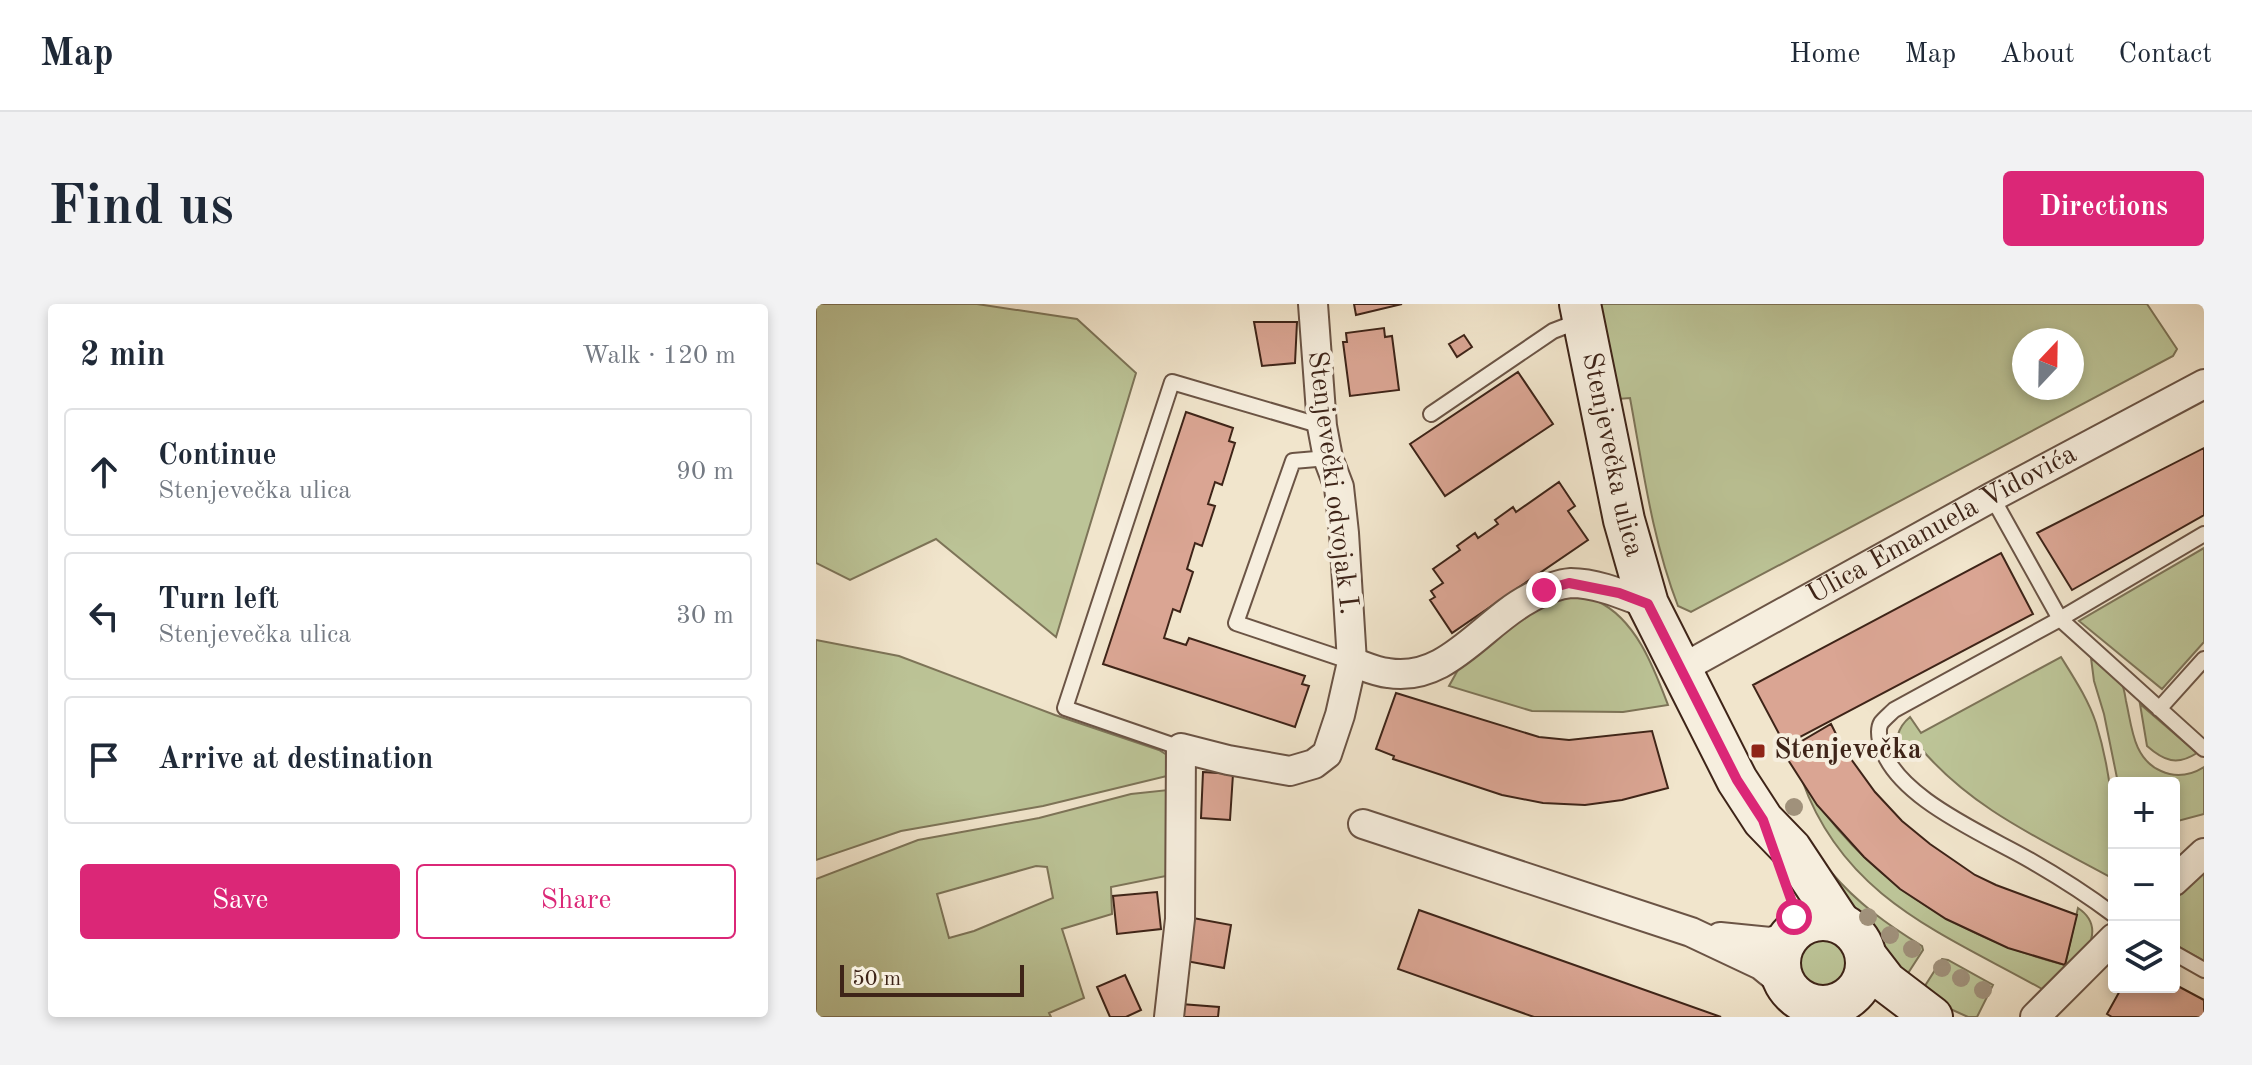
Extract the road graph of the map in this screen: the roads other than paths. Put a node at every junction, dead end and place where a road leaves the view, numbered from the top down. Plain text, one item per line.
1 (1313, 304) edge
2 (1582, 312) edge
3 (2204, 384) edge
4 (1431, 414) dead end
5 (1322, 426) junction
6 (1328, 458) junction
7 (1992, 497) junction
8 (2204, 534) edge
9 (1648, 604) junction
10 (2060, 619) junction
11 (2204, 659) edge
12 (1352, 662) junction
13 (1683, 668) junction
14 (2159, 709) junction
15 (1181, 748) junction
16 (2204, 749) edge
17 (1763, 820) junction
18 (1363, 824) dead end
19 (2204, 853) edge
20 (2180, 875) edge
21 (2108, 911) edge
22 (1840, 923) junction
23 (1691, 932) junction
24 (1789, 936) junction
25 (2108, 944) edge
26 (1866, 956) junction
27 (2180, 956) edge
28 (2204, 970) edge
29 (1791, 998) edge
30 (1829, 1011) edge
31 (1169, 1017) edge
32 (1910, 1017) edge
33 (1932, 1017) edge
34 (2035, 1017) edge

1 - 5 street, Stenjevečki odvojak I.
2 - 4 lane
2 - 9 street, Stenjevečka ulica
3 - 7 street, Ulica Emanuela Vidovića
5 - 6 street, Stenjevečki odvojak I.
5 - 15 lane
6 - 12 street, Stenjevečki odvojak I.
6 - 12 lane
7 - 10 lane
7 - 13 street, Ulica Emanuela Vidovića
8 - 10 lane
9 - 12 street, Stenjevečka ulica
9 - 13 street, Stenjevečka ulica
10 - 14 lane
10 - 21 lane
11 - 14 lane
12 - 15 street, Stenjevečki odvojak I.
13 - 17 street, Stenjevečka ulica
14 - 16 lane
15 - 31 street
17 - 22 street, Stenjevečka ulica
17 - 24 street, Stenjevečka ulica
18 - 23 street
19 - 20 street
22 - 24 street
22 - 26 street
23 - 24 street
23 - 29 street
24 - 29 street
25 - 34 street
26 - 30 street
26 - 33 street
27 - 28 lane
29 - 30 street
30 - 32 street

